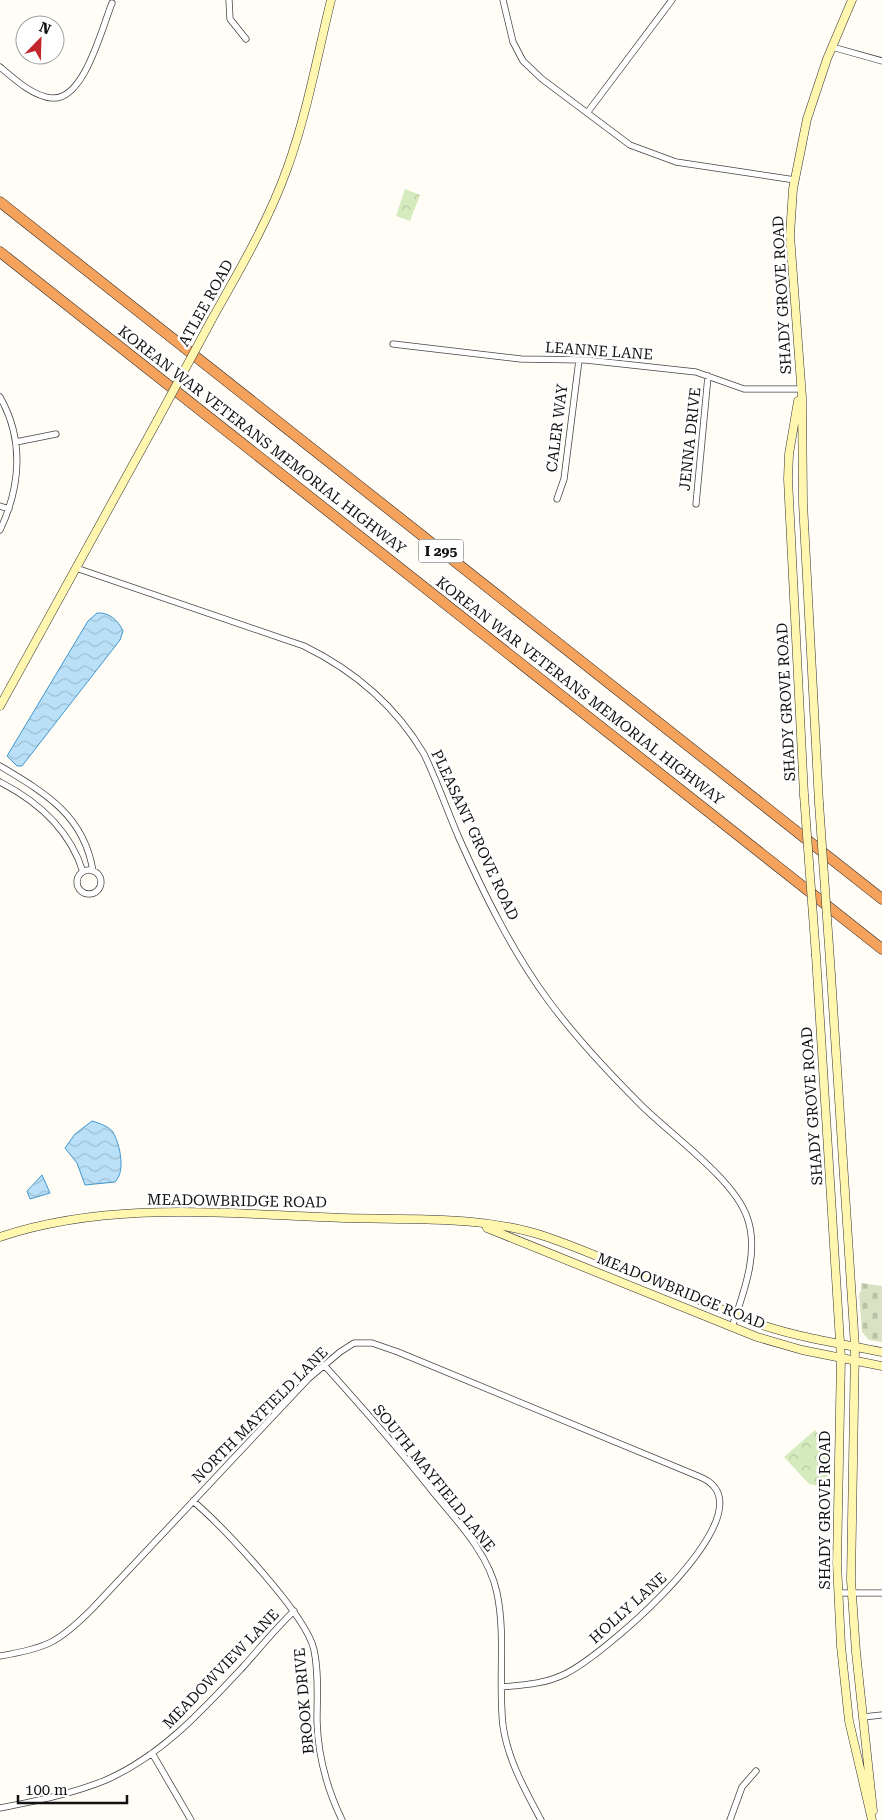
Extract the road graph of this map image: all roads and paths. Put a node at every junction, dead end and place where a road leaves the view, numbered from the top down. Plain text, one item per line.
1 (229, 0) edge
2 (332, 0) edge
3 (503, 0) edge
4 (672, 0) edge
5 (852, 0) edge
6 (112, 4) dead end
7 (246, 39) dead end
8 (832, 47) junction
9 (882, 61) edge
10 (0, 67) edge
11 (587, 114) junction
12 (795, 180) junction
13 (0, 202) edge
14 (0, 252) edge
15 (393, 344) dead end
16 (579, 360) junction
17 (708, 376) junction
18 (800, 389) junction
19 (0, 397) edge
20 (56, 434) dead end
21 (16, 442) junction
22 (557, 499) dead end
23 (696, 504) dead end
24 (0, 506) edge
25 (10, 509) junction
26 (0, 530) edge
27 (76, 568) junction
28 (797, 660) junction
29 (812, 660) junction
30 (0, 706) edge
31 (0, 766) edge
32 (0, 782) edge
33 (93, 871) junction
34 (83, 872) junction
35 (882, 899) edge
36 (882, 949) edge
37 (476, 1224) junction
38 (0, 1237) edge
39 (736, 1315) junction
40 (732, 1327) junction
41 (840, 1344) junction
42 (855, 1347) junction
43 (882, 1352) edge
44 (841, 1358) junction
45 (855, 1361) junction
46 (324, 1365) junction
47 (882, 1366) edge
48 (718, 1491) joint
49 (193, 1501) junction
50 (838, 1593) junction
51 (852, 1593) junction
52 (882, 1593) edge
53 (294, 1611) junction
54 (0, 1656) edge
55 (502, 1687) junction
56 (882, 1715) edge
57 (863, 1716) junction
58 (152, 1753) junction
59 (756, 1771) dead end
60 (0, 1808) edge
61 (191, 1820) edge
62 (342, 1820) edge
63 (541, 1820) edge
64 (730, 1820) edge
65 (873, 1820) edge

1 - 7 street
2 - 27 main road, ATLEE ROAD, bridge
3 - 11 street
4 - 11 street
5 - 8 main road, SHADY GROVE ROAD
6 - 10 street
8 - 9 street
8 - 12 main road, SHADY GROVE ROAD
11 - 12 street
12 - 18 main road, SHADY GROVE ROAD
13 - 35 highway, KOREAN WAR VETERANS MEMORIAL HIGHWAY / I 295
14 - 36 highway, KOREAN WAR VETERANS MEMORIAL HIGHWAY / I 295
15 - 16 street, LEANNE LANE
16 - 17 street, LEANNE LANE
16 - 22 street, CALER WAY
17 - 18 street, LEANNE LANE
17 - 23 street, JENNA DRIVE
18 - 28 main road, SHADY GROVE ROAD
18 - 29 main road, SHADY GROVE ROAD
19 - 21 street
20 - 21 street
21 - 25 street
24 - 25 street
25 - 26 street
27 - 30 main road, ATLEE ROAD
27 - 39 street, PLEASANT GROVE ROAD
28 - 29 main road
28 - 41 main road, SHADY GROVE ROAD, bridge
29 - 42 main road, SHADY GROVE ROAD, bridge
31 - 33 street
32 - 34 street
33 - 34 street
33 - 34 street
37 - 38 main road, MEADOWBRIDGE ROAD
37 - 39 main road, MEADOWBRIDGE ROAD
37 - 40 main road, MEADOWBRIDGE ROAD
39 - 40 street, PLEASANT GROVE ROAD
39 - 41 main road, MEADOWBRIDGE ROAD
40 - 44 main road, MEADOWBRIDGE ROAD
41 - 42 main road, MEADOWBRIDGE ROAD
41 - 44 main road, SHADY GROVE ROAD
42 - 43 main road, MEADOWBRIDGE ROAD
42 - 45 main road, SHADY GROVE ROAD
44 - 45 main road, MEADOWBRIDGE ROAD
44 - 50 main road, SHADY GROVE ROAD
45 - 47 main road, MEADOWBRIDGE ROAD
45 - 51 main road, SHADY GROVE ROAD
46 - 48 street, NORTH MAYFIELD LANE
46 - 49 street, NORTH MAYFIELD LANE
46 - 55 street, SOUTH MAYFIELD LANE
48 - 55 street, HOLLY LANE
49 - 53 street, BROOK DRIVE
49 - 54 street, NORTH MAYFIELD LANE
50 - 51 street
50 - 65 main road, SHADY GROVE ROAD
51 - 52 street
51 - 57 main road, SHADY GROVE ROAD
53 - 58 street, MEADOWVIEW LANE
53 - 62 street, BROOK DRIVE
55 - 63 street, SOUTH MAYFIELD LANE
56 - 57 street
57 - 65 main road, SHADY GROVE ROAD
58 - 60 street, MEADOWVIEW LANE
58 - 61 street
59 - 64 street

